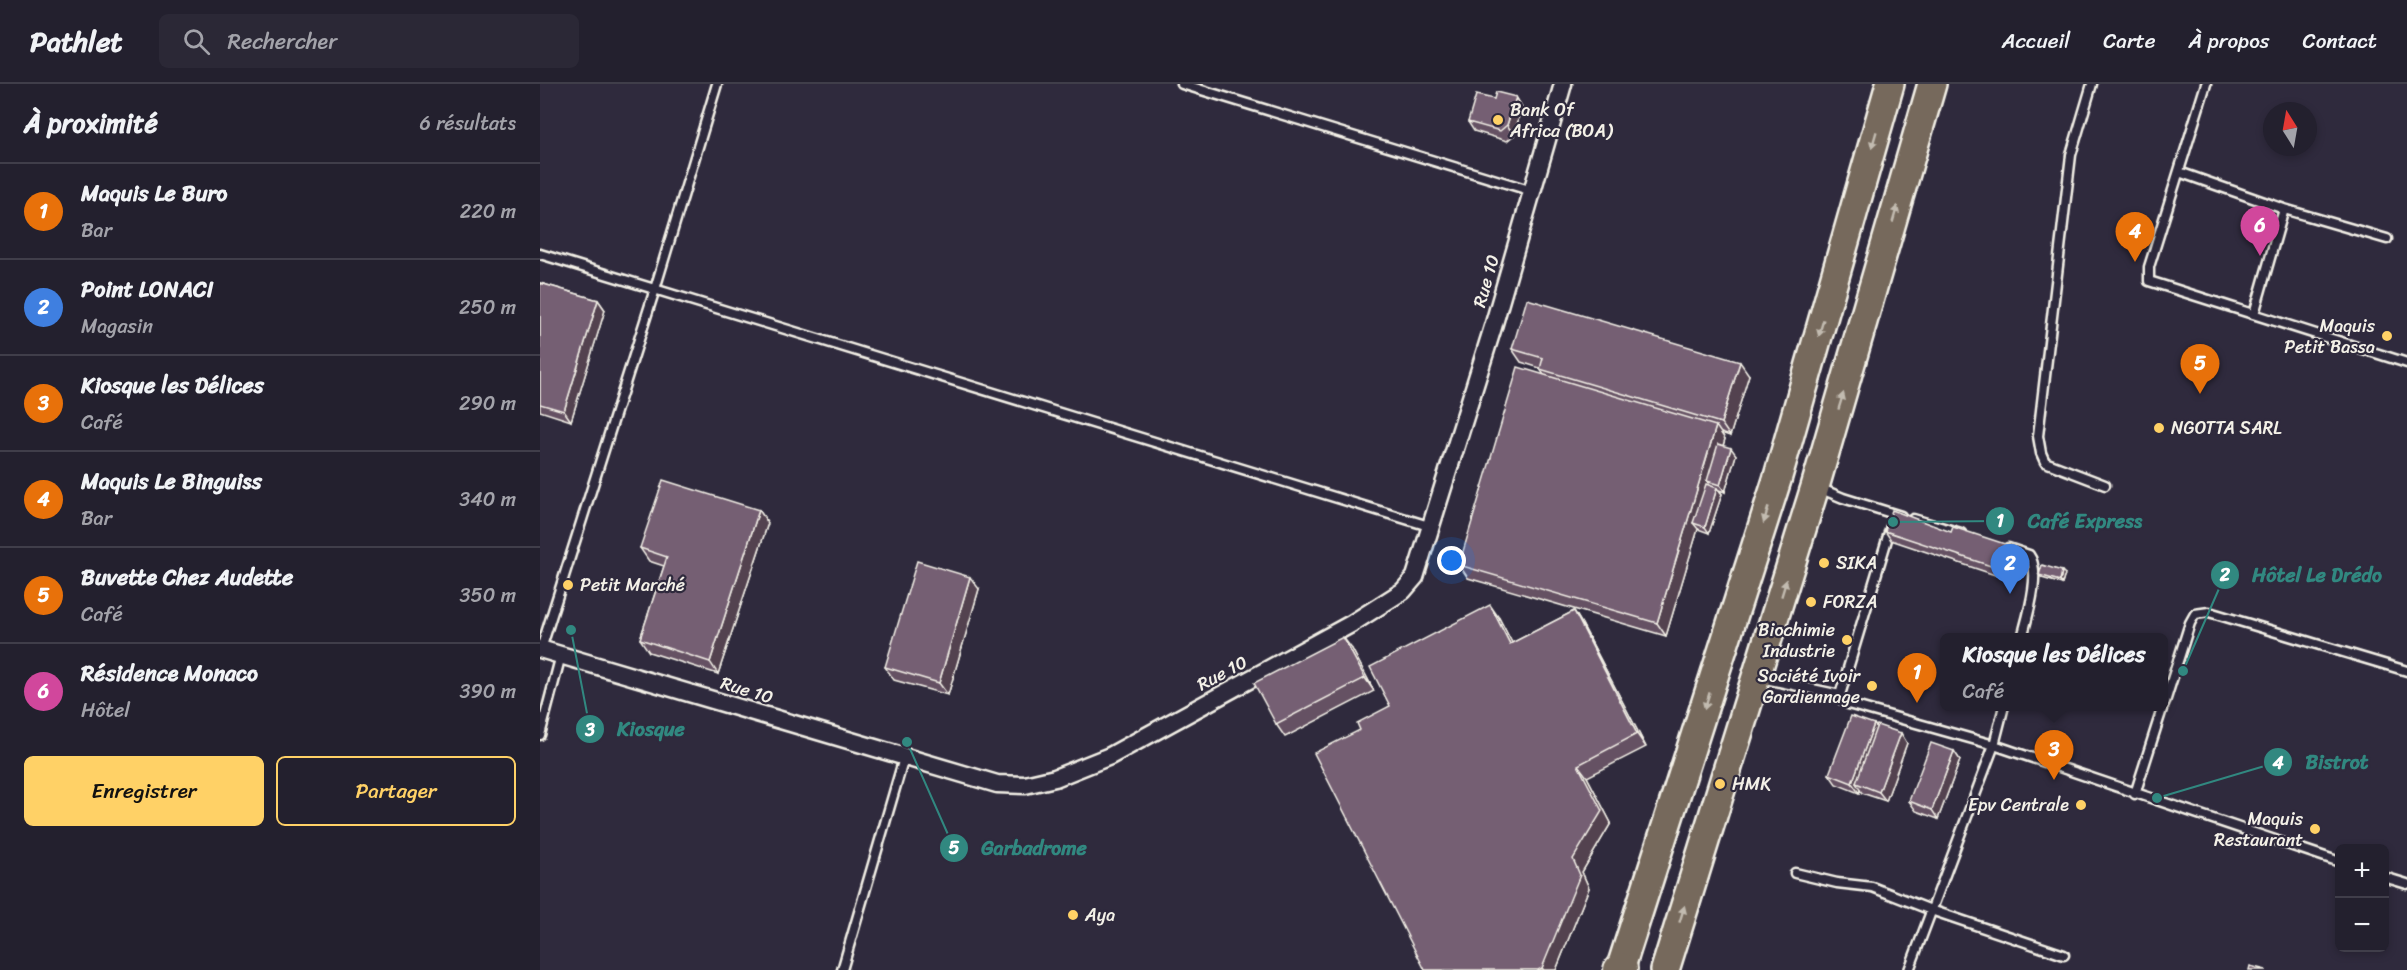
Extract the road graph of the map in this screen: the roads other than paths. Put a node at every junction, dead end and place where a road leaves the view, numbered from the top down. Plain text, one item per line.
1 (717, 84) edge
2 (1182, 84) edge
3 (1563, 84) edge
4 (1890, 84) edge
5 (1932, 84) edge
6 (2092, 84) edge
7 (2206, 84) edge
8 (2179, 172) junction
9 (1532, 191) junction
10 (2284, 209) junction
11 (2387, 239) dead end
12 (540, 254) edge
13 (656, 289) junction
14 (2254, 314) junction
15 (2407, 363) edge
16 (2105, 485) dead end
17 (1815, 487) junction
18 (1894, 514) junction
19 (1432, 527) junction
20 (1972, 537) edge
21 (1995, 544) edge
22 (2023, 633) edge
23 (540, 649) edge
24 (561, 656) junction
25 (2407, 671) edge
26 (1756, 677) junction
27 (2168, 690) edge
28 (1840, 695) junction
29 (2003, 711) edge
30 (2161, 711) edge
31 (540, 735) edge
32 (1994, 746) junction
33 (904, 758) junction
34 (2135, 794) junction
35 (2335, 860) edge
36 (1795, 873) dead end
37 (2389, 878) edge
38 (2407, 884) edge
39 (1931, 910) junction
40 (2064, 955) dead end
41 (842, 970) edge
42 (1620, 970) edge
43 (1665, 970) edge
44 (1909, 970) edge

1 - 13 lane
2 - 9 lane
3 - 9 street, Rue 10
4 -> 42 main road
17 -> 5 main road
6 - 16 lane
7 - 8 lane
8 - 10 lane
8 - 14 lane
9 - 19 street, Rue 10
10 - 11 lane
10 - 14 lane
12 - 13 lane
13 - 19 lane
13 - 23 lane
14 - 15 lane
17 - 18 lane
26 -> 17 main road
18 - 20 lane
18 - 28 lane
19 - 33 street, Rue 10
21 - 22 lane
23 - 24 street, Rue 10
24 - 31 lane
24 - 33 street, Rue 10
25 - 27 lane
26 - 28 lane
43 -> 26 main road
28 - 32 lane
29 - 32 lane
30 - 34 lane
32 - 34 lane
32 - 39 lane
33 - 41 lane
34 - 35 lane
36 - 39 lane
37 - 38 lane
39 - 40 lane
39 - 44 lane

